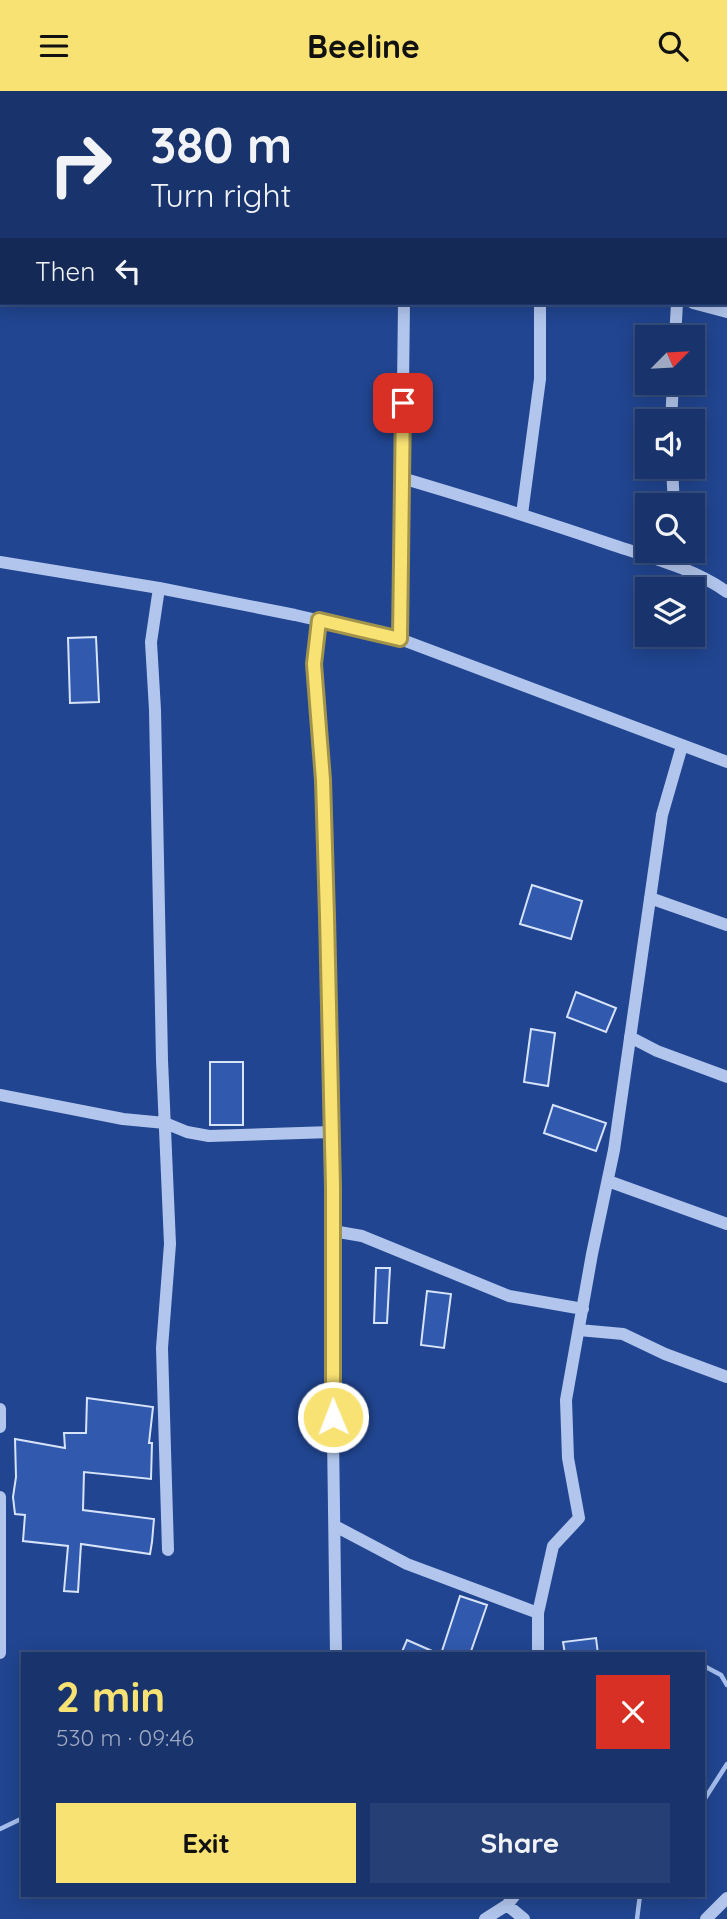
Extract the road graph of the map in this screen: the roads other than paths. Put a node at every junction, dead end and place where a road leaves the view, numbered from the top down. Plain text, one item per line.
1 (404, 305) edge
2 (540, 305) edge
3 (677, 305) edge
4 (701, 305) edge
5 (727, 312) edge
6 (676, 325) edge
7 (402, 478) junction
8 (522, 514) junction
9 (0, 562) edge
10 (672, 565) joint
11 (159, 589) junction
12 (727, 592) edge
13 (319, 620) junction
14 (400, 639) junction
15 (682, 746) junction
16 (727, 762) edge
17 (650, 898) junction
18 (727, 925) edge
19 (630, 1037) junction
20 (727, 1077) edge
21 (0, 1095) edge
22 (165, 1123) junction
23 (332, 1132) junction
24 (608, 1181) junction
25 (727, 1224) edge
26 (333, 1231) junction
27 (583, 1309) junction
28 (579, 1330) junction
29 (727, 1377) edge
30 (0, 1409) edge
31 (0, 1427) edge
32 (0, 1497) edge
33 (335, 1526) junction
34 (168, 1550) dead end
35 (0, 1566) edge
36 (538, 1613) junction
37 (336, 1652) edge
38 (538, 1652) edge
39 (0, 1653) edge
40 (727, 1898) edge
41 (511, 1900) edge
42 (485, 1919) edge
43 (524, 1919) edge
44 (706, 1919) edge

1 - 7 street
2 - 8 street
3 - 6 street
4 - 5 street
7 - 8 street
7 - 14 street
8 - 10 street
9 - 11 street
10 - 12 street
11 - 13 street
11 - 22 street
13 - 14 street
13 - 23 street
14 - 15 street
15 - 16 street
15 - 17 street
17 - 18 street
17 - 19 street
19 - 20 street
19 - 24 street
21 - 22 street
22 - 23 street
22 - 34 street
23 - 26 street
24 - 25 street
24 - 27 street
26 - 27 street
26 - 33 street
27 - 28 street
28 - 29 street
28 - 36 street
30 - 31 street
32 - 35 street
33 - 36 street
33 - 37 street
35 - 39 street
36 - 38 street
40 - 44 street
41 - 42 street
41 - 43 street

